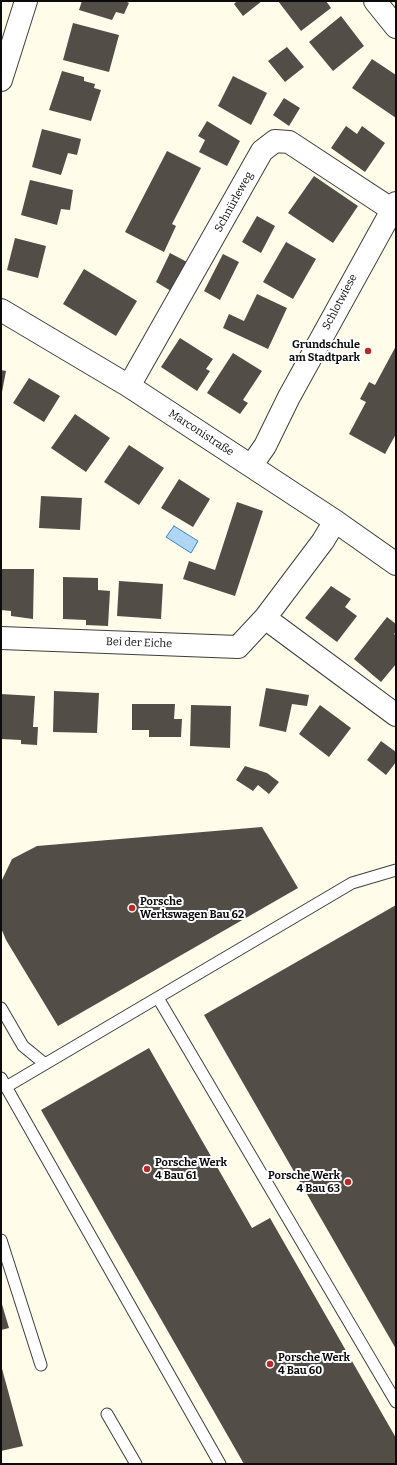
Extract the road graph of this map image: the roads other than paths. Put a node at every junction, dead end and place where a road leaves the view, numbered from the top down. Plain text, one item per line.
1 (26, 1) edge
2 (375, 1) edge
3 (396, 27) edge
4 (1, 80) edge
5 (393, 206) edge
6 (1, 310) edge
7 (129, 386) junction
8 (251, 466) junction
9 (335, 521) junction
10 (396, 564) edge
11 (265, 618) junction
12 (1, 638) edge
13 (396, 715) edge
14 (396, 870) edge
15 (158, 998) junction
16 (1, 1008) edge
17 (45, 1064) junction
18 (3, 1083) edge
19 (1, 1240) edge
20 (41, 1365) dead end
21 (396, 1402) edge
22 (106, 1414) dead end
23 (136, 1464) edge
24 (220, 1464) edge

1 - 4 street
2 - 3 street
5 - 7 street, Schnürleweg
5 - 8 street, Schlotwiese
6 - 7 street, Marconistraße
7 - 8 street, Marconistraße
8 - 9 street, Marconistraße
9 - 10 street, Marconistraße
9 - 11 street, Bei der Eiche
11 - 12 street, Bei der Eiche
11 - 13 street
14 - 15 lane
15 - 17 lane
15 - 21 lane
16 - 17 lane
17 - 18 lane
18 - 24 lane
19 - 20 lane
22 - 23 lane

